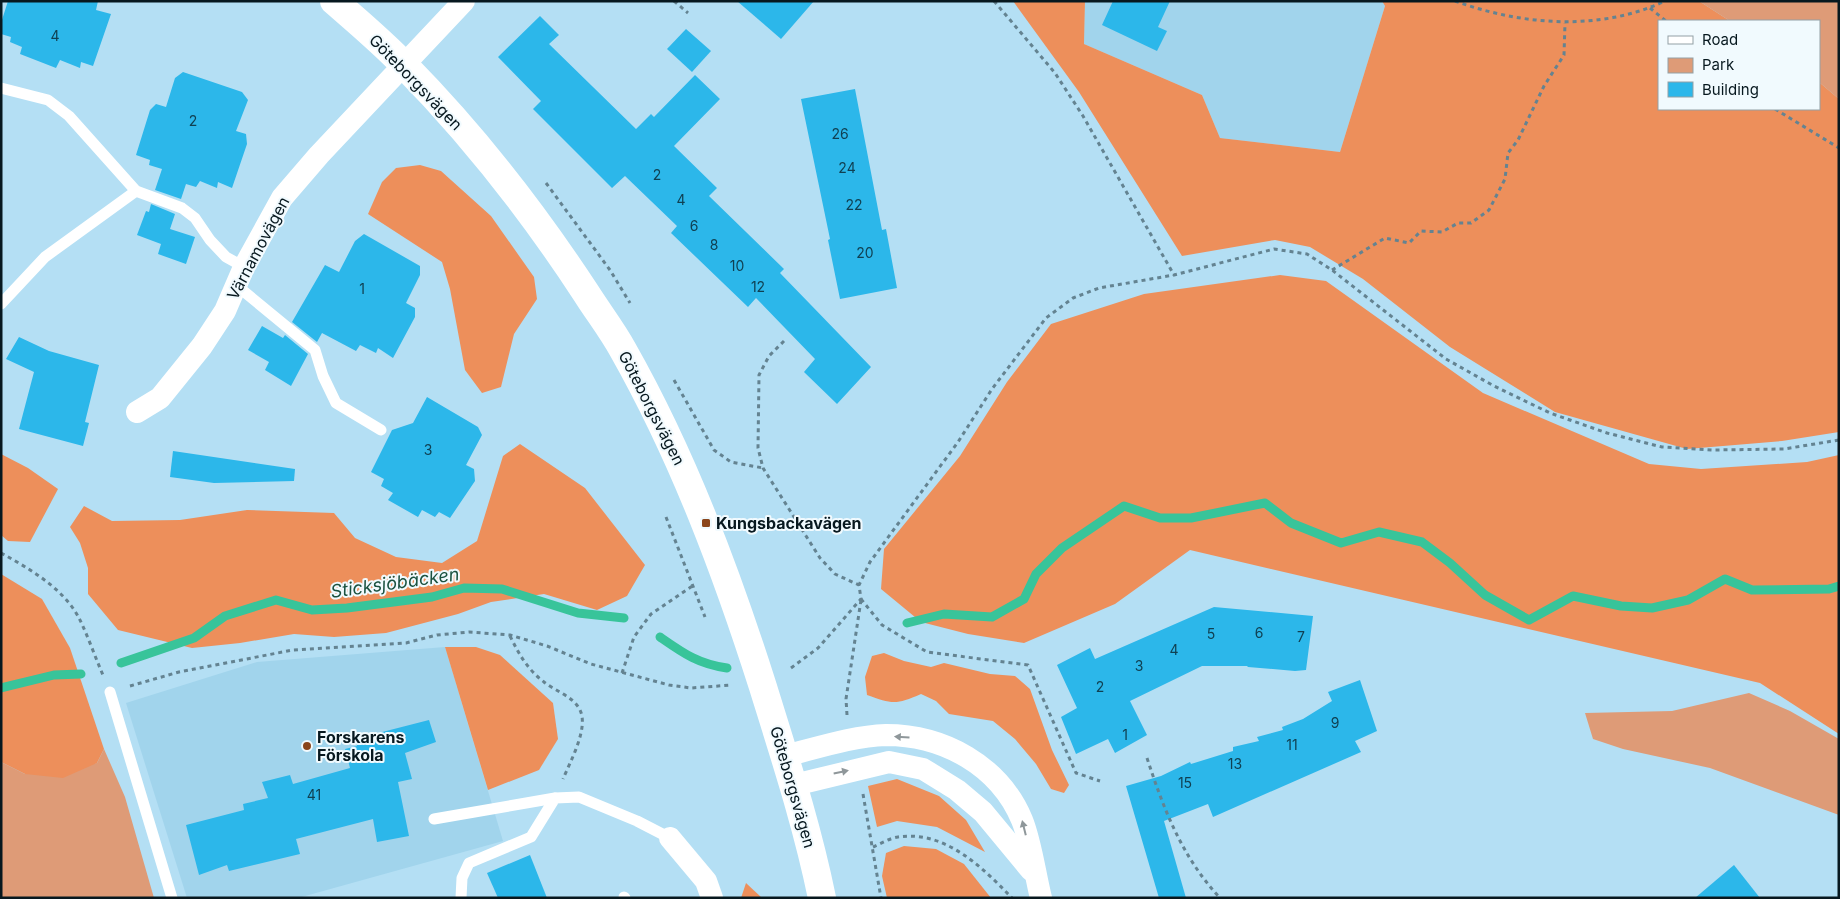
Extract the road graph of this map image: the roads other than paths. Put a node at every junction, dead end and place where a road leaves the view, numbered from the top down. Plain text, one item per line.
1 (334, 1) edge
2 (464, 1) edge
3 (403, 64) junction
4 (1, 88) edge
5 (136, 191) junction
6 (240, 276) junction
7 (1, 304) edge
8 (137, 412) dead end
9 (381, 430) dead end
10 (110, 692) road end
11 (785, 756) junction
12 (794, 785) junction
13 (555, 798) junction
14 (434, 819) dead end
15 (670, 838) joint
16 (1035, 875) junction
17 (172, 898) edge
18 (462, 898) edge
19 (712, 898) edge
20 (822, 898) edge
21 (1041, 898) edge

1 - 3 street, Göteborgsvägen
2 - 3 street, Värnamovägen
3 - 6 street, Värnamovägen
3 - 11 street, Göteborgsvägen
4 - 5 lane
5 - 6 lane
5 - 7 lane
6 - 8 street, Värnamovägen
6 - 9 lane
10 - 17 lane
11 - 12 street, Göteborgsvägen
16 -> 11 street
12 -> 16 street
12 - 20 street, Göteborgsvägen
13 - 14 lane
13 - 15 lane
13 - 18 lane
15 - 19 street
16 - 21 street

